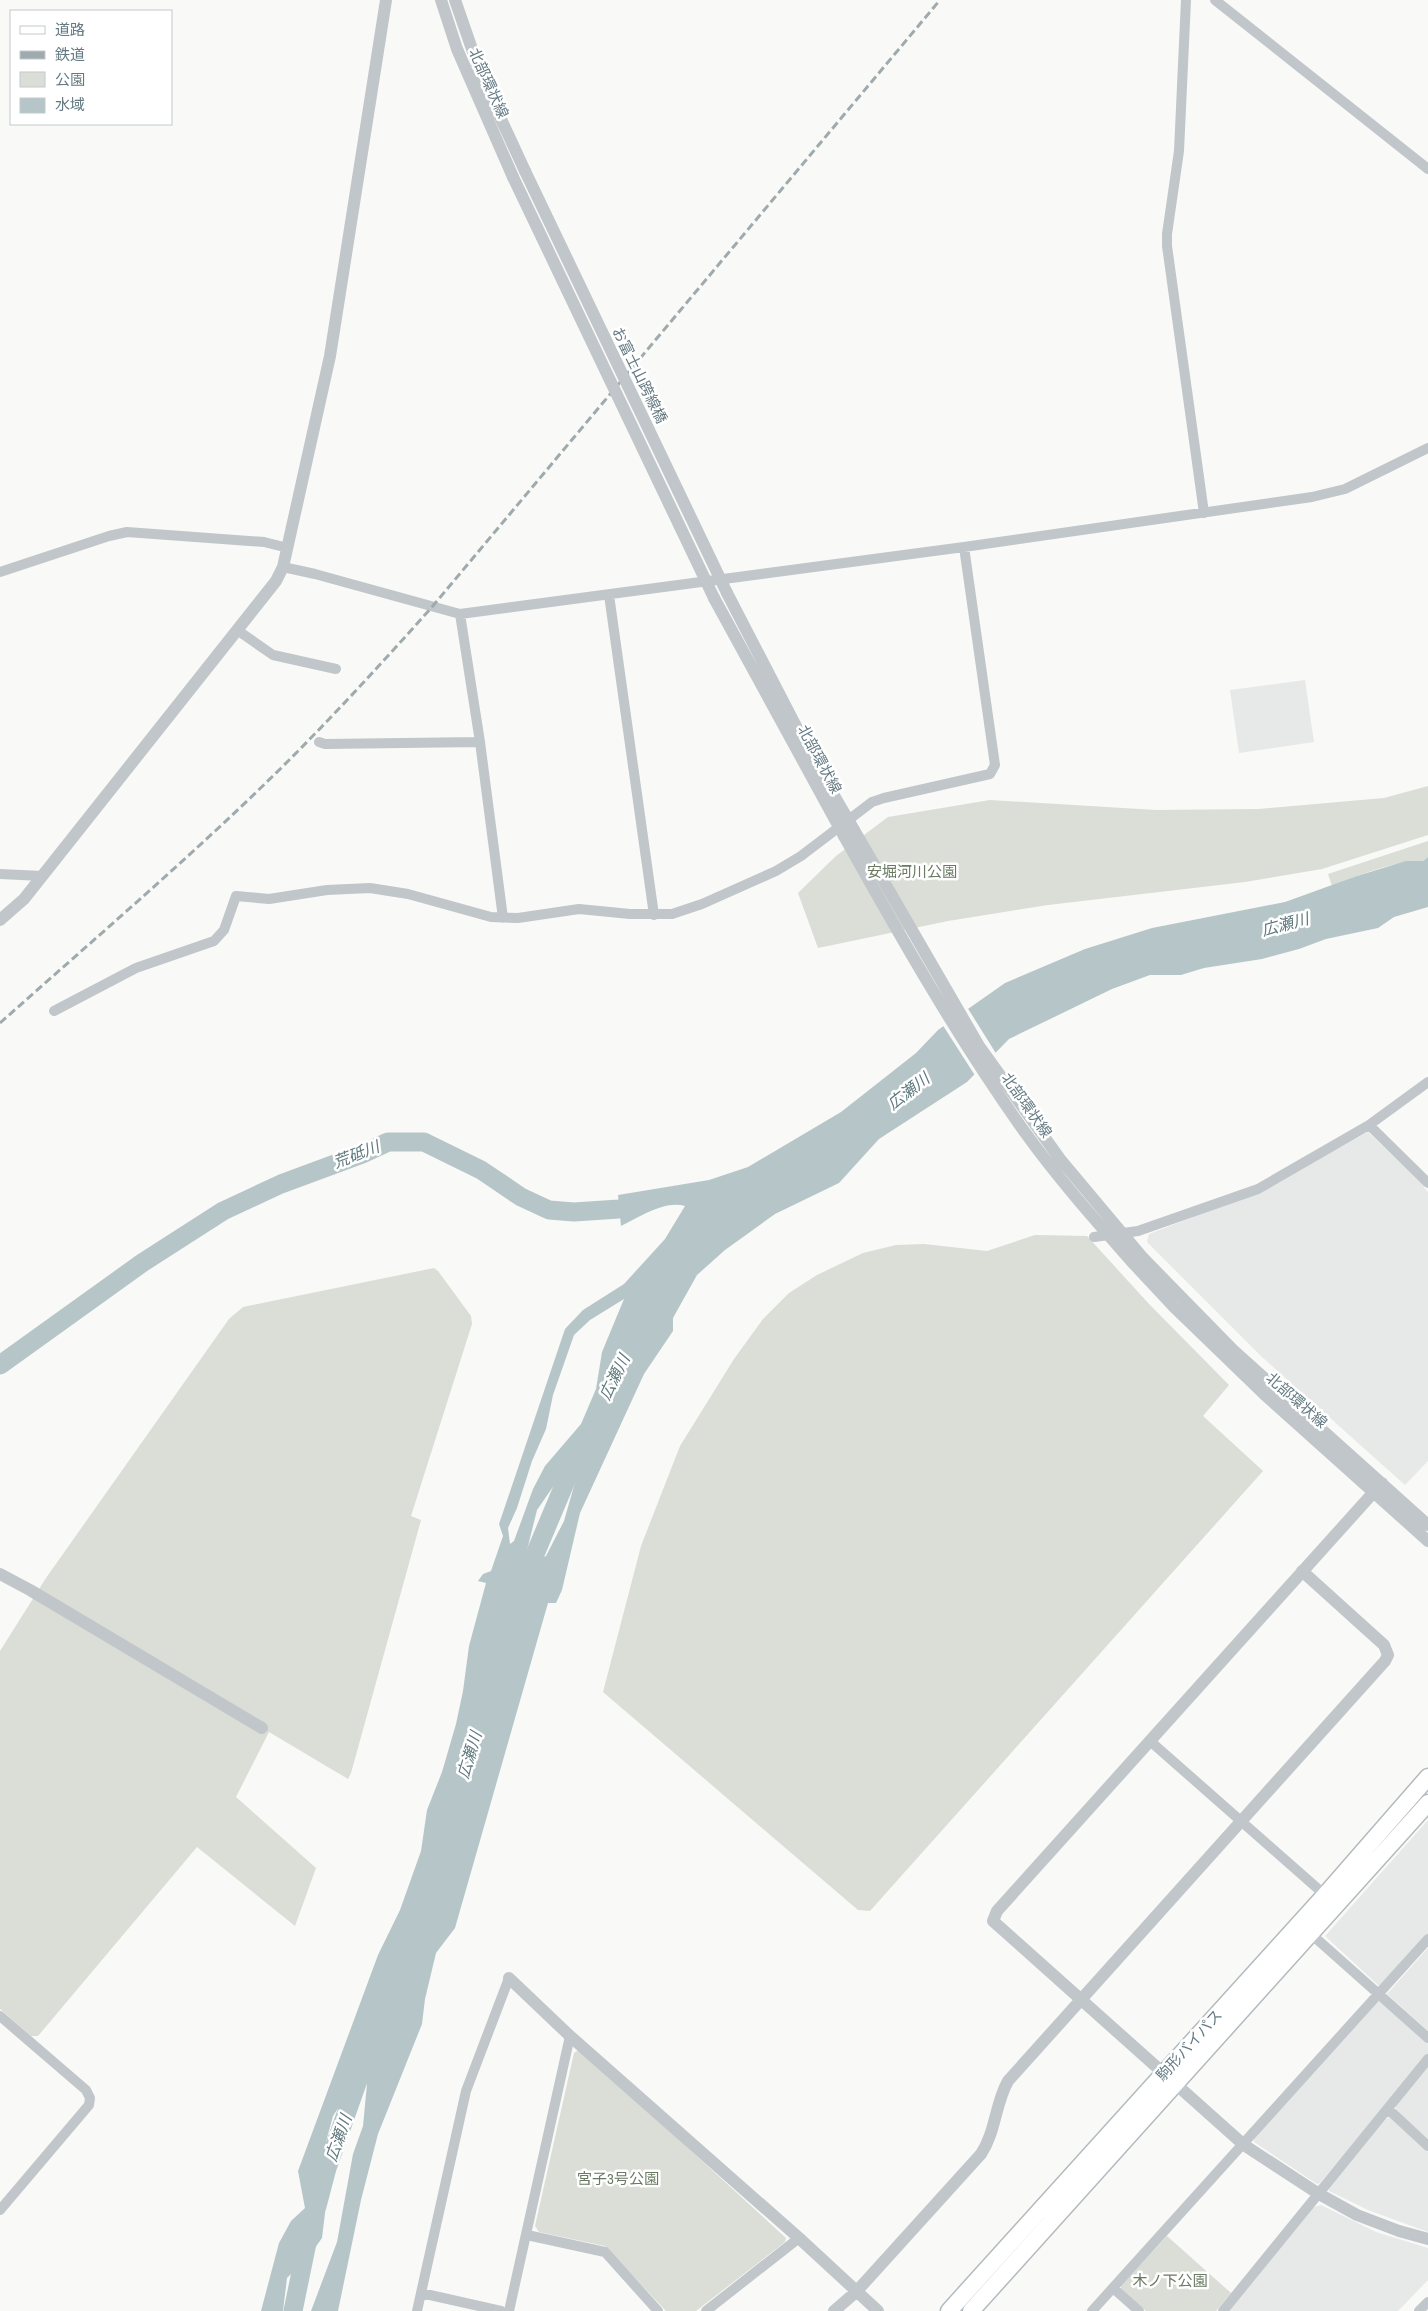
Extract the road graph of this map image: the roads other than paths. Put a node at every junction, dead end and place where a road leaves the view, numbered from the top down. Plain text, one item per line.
1 (386, 0) edge
2 (441, 0) edge
3 (454, 0) edge
4 (1186, 0) edge
5 (1215, 0) edge
6 (1428, 169) edge
7 (525, 171) joint
8 (513, 177) joint
9 (1428, 448) edge
10 (1204, 514) junction
11 (964, 547) junction
12 (288, 548) junction
13 (283, 567) junction
14 (0, 572) edge
15 (727, 593) joint
16 (609, 595) junction
17 (714, 598) joint
18 (460, 614) junction
19 (237, 630) junction
20 (336, 669) dead end
21 (319, 742) dead end
22 (480, 742) junction
23 (846, 828) junction
24 (0, 874) edge
25 (42, 876) junction
26 (654, 915) junction
27 (503, 918) junction
28 (0, 920) edge
29 (54, 1011) dead end
30 (1428, 1082) edge
31 (1369, 1125) junction
32 (1428, 1184) edge
33 (1094, 1237) dead end
34 (1378, 1487) junction
35 (1428, 1525) edge
36 (1428, 1541) edge
37 (1302, 1571) junction
38 (0, 1574) edge
39 (262, 1728) dead end
40 (1150, 1740) junction
41 (1428, 1777) edge
42 (1428, 1802) edge
43 (1241, 1822) junction
44 (1325, 1895) junction
45 (1310, 1933) junction
46 (1428, 1939) edge
47 (509, 1978) joint
48 (1380, 1992) junction
49 (1080, 1999) junction
50 (0, 2016) edge
51 (570, 2036) junction
52 (1428, 2038) edge
53 (1428, 2059) edge
54 (1169, 2079) junction
55 (1388, 2109) junction
56 (1244, 2145) junction
57 (1428, 2146) edge
58 (1319, 2194) junction
59 (0, 2210) edge
60 (527, 2235) junction
61 (799, 2238) junction
62 (1428, 2239) edge
63 (1113, 2288) junction
64 (856, 2292) junction
65 (421, 2293) junction
66 (1428, 2302) edge
67 (417, 2311) edge
68 (500, 2311) edge
69 (509, 2311) edge
70 (658, 2311) edge
71 (706, 2311) edge
72 (834, 2311) edge
73 (878, 2311) edge
74 (949, 2311) edge
75 (971, 2311) edge
76 (1092, 2311) edge
77 (1138, 2311) edge
78 (1223, 2311) edge
79 (1419, 2311) edge

1 - 12 street
2 - 8 street, 北部環状線
3 - 7 street, 北部環状線
4 - 10 street
5 - 6 street
7 - 15 street, お富士山跨線橋, bridge
8 - 17 street, お富士山跨線橋, bridge
9 - 10 street
10 - 11 street
11 - 16 street
11 - 23 street
12 - 13 street
12 - 14 street
13 - 18 street
13 - 19 street
15 - 23 street, 北部環状線
16 - 18 street
16 - 26 street
17 - 23 street, 北部環状線
18 - 22 street
19 - 20 street
19 - 25 street
21 - 22 street
22 - 27 street
23 - 26 street
23 - 34 street, 北部環状線, bridge
24 - 25 street
25 - 28 street
26 - 27 street
27 - 29 street
30 - 31 street
31 - 32 street
31 - 33 street
34 - 35 street, 北部環状線
34 - 36 street, 北部環状線
34 - 37 street
37 - 40 street
37 - 43 street
38 - 39 street
40 - 43 street
40 - 49 street
41 - 44 main road, 駒形バイパス
42 - 45 main road, 駒形バイパス
43 - 44 street
43 - 49 street
44 - 54 main road, 駒形バイパス
45 - 48 street
45 - 54 main road, 駒形バイパス
46 - 48 street
47 - 51 street
47 - 65 street
48 - 52 street
48 - 56 street
49 - 54 street
49 - 64 street
50 - 59 street
51 - 60 street
51 - 61 street
53 - 55 street
54 - 56 street
54 - 74 main road, 駒形バイパス
54 - 75 main road, 駒形バイパス
55 - 57 street
55 - 58 street
56 - 58 street
56 - 63 street
58 - 62 street
58 - 78 street
60 - 69 street
60 - 70 street
61 - 64 street
61 - 71 street
63 - 76 street
63 - 77 street
64 - 72 street
64 - 73 street
65 - 67 street
65 - 68 street
66 - 79 street

